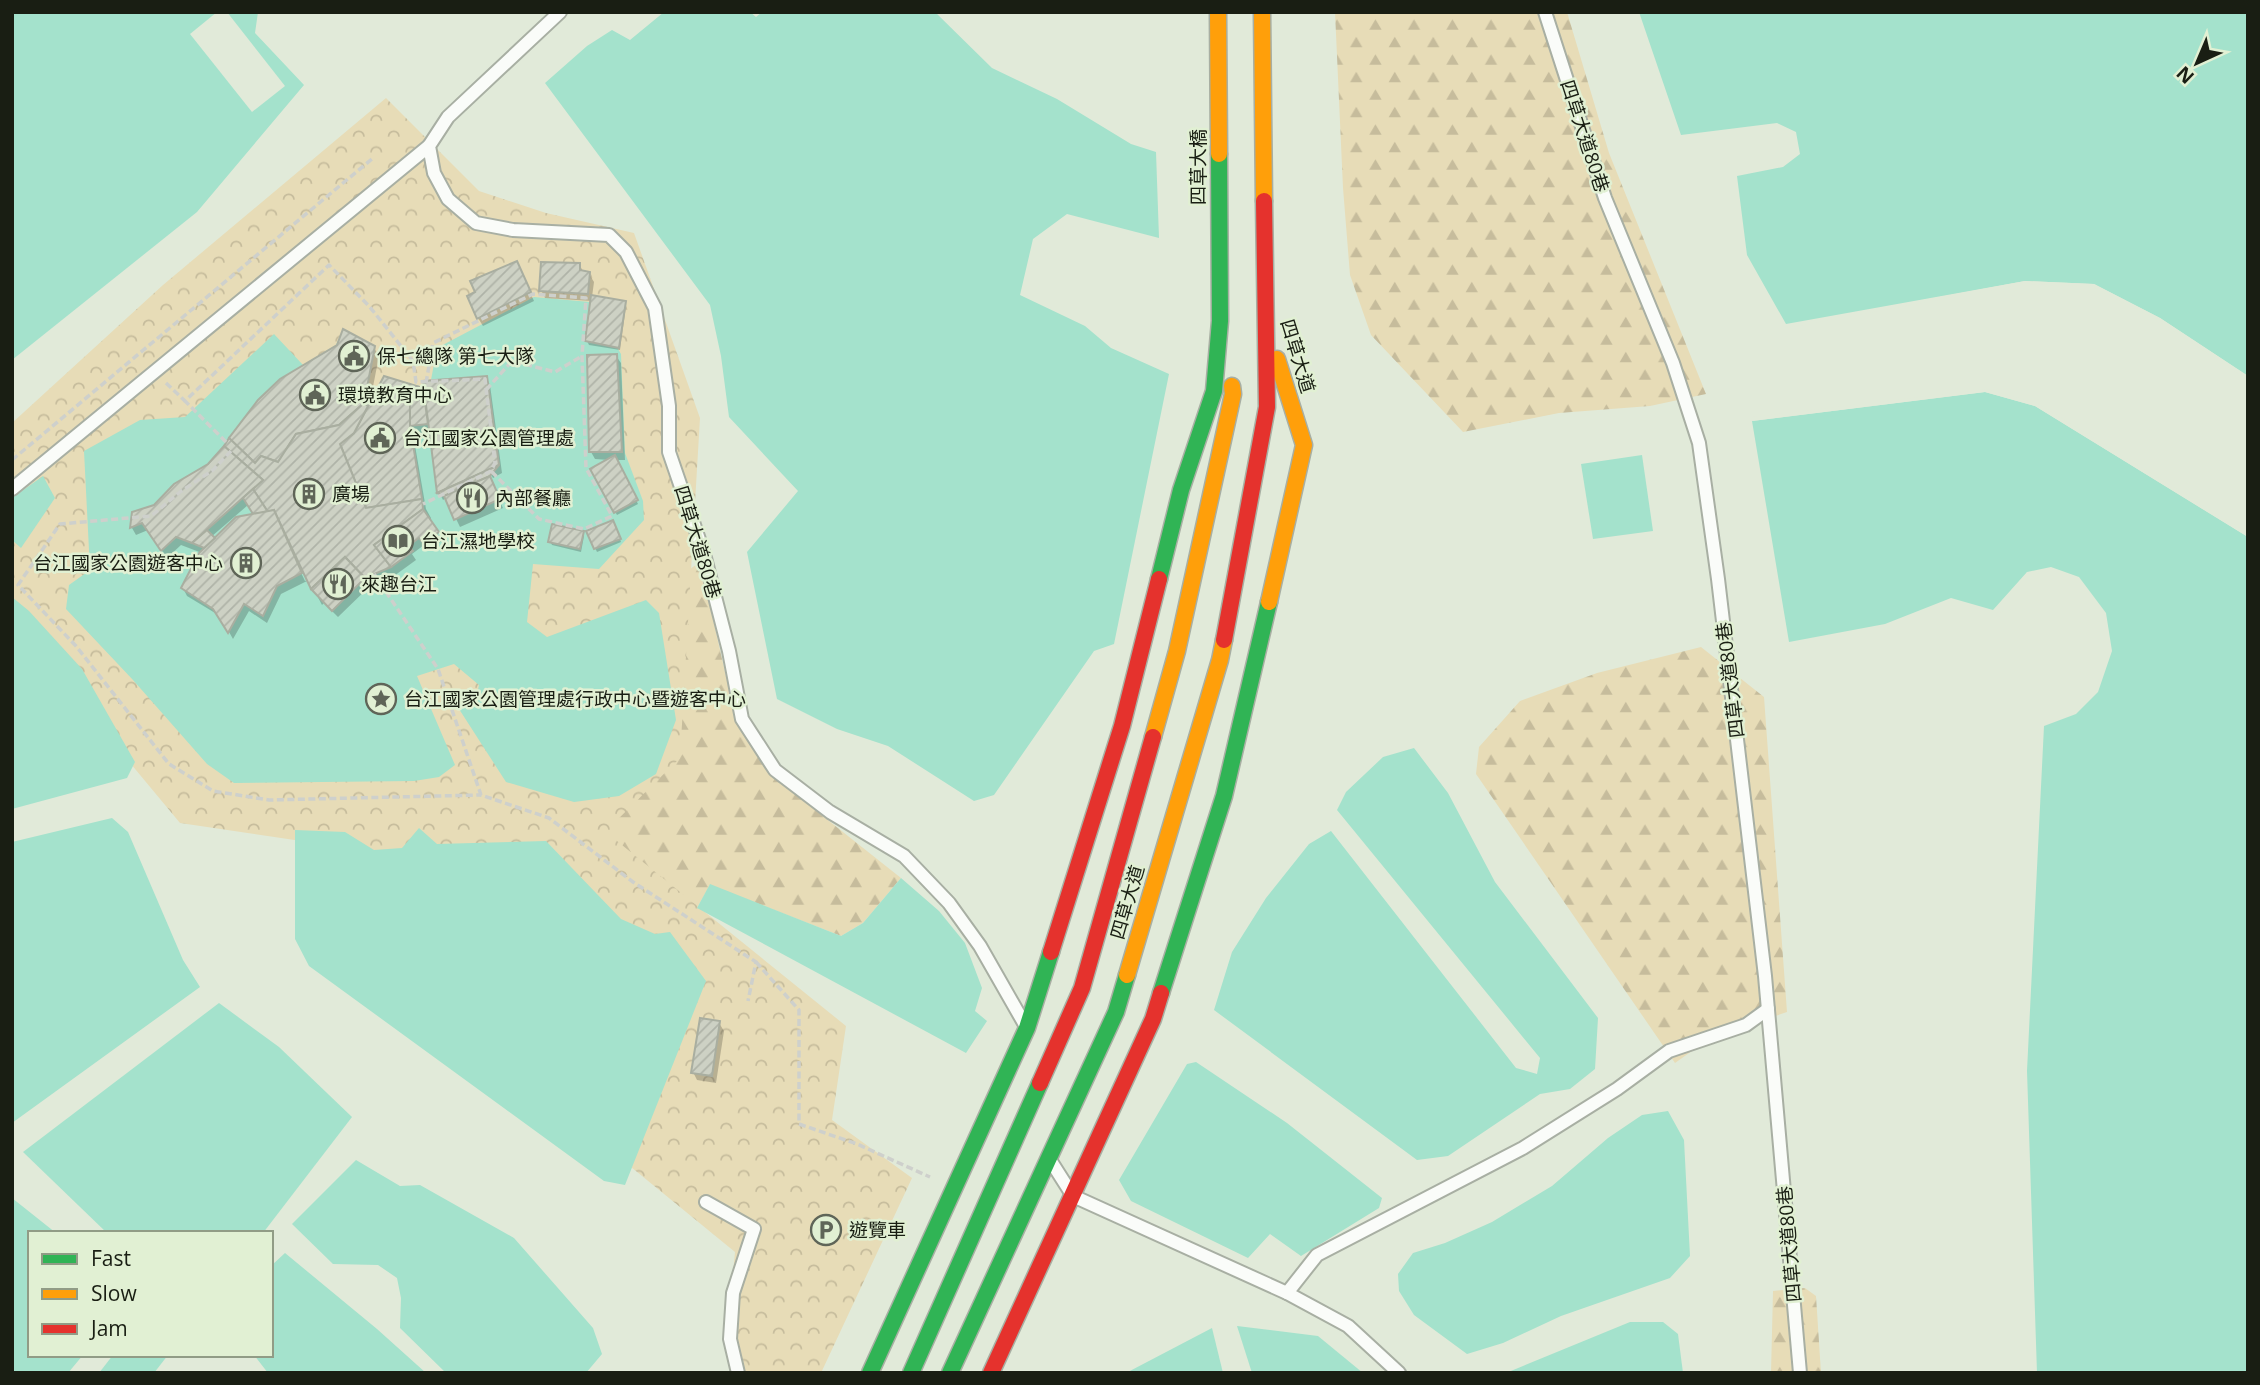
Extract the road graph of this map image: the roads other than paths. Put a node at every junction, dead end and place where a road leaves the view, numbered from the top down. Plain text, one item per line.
1 (560, 12) edge
2 (1218, 12) edge
3 (1262, 12) edge
4 (1545, 12) edge
5 (429, 146) junction
6 (1264, 317) junction
7 (1220, 321) junction
8 (12, 489) edge
9 (1768, 1009) junction
10 (1027, 1028) junction
11 (1029, 1055) dead end
12 (1031, 1069) dead end
13 (1033, 1096) junction
14 (1049, 1158) junction
15 (1073, 1196) junction
16 (706, 1202) dead end
17 (1287, 1293) junction
18 (738, 1373) edge
19 (870, 1373) edge
20 (911, 1373) edge
21 (950, 1373) edge
22 (991, 1373) edge
23 (1399, 1373) edge
24 (1800, 1373) edge

1 - 5 lane
2 - 7 street, 四草大橋
3 - 6 street
4 - 9 lane, 四草大道80巷
5 - 8 lane
5 - 10 lane, 四草大道80巷
6 - 14 street, 四草大道
6 - 15 street, 四草大道
7 - 10 street
7 - 13 street, 四草大道
9 - 17 lane
9 - 24 lane, 四草大道80巷
10 - 11 lane, 四草大道80巷
10 - 19 street
12 - 13 lane
13 - 14 lane
13 - 20 street, 四草大道
14 - 15 lane
14 - 21 street, 四草大道
15 - 17 lane
15 - 22 street, 四草大道
16 - 18 lane
17 - 23 lane

